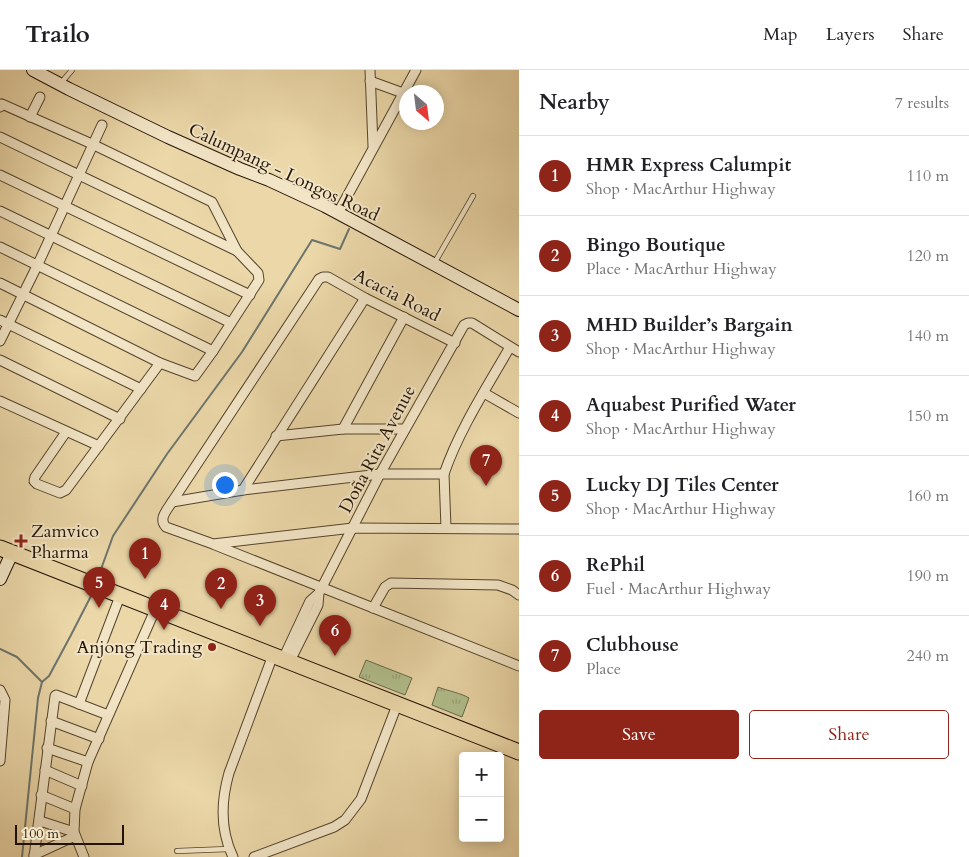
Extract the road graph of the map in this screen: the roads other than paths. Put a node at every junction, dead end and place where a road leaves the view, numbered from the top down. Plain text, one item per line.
1 (33, 70) edge
2 (72, 70) edge
3 (370, 70) edge
4 (416, 70) edge
5 (370, 81) junction
6 (60, 84) junction
7 (408, 85) edge
8 (399, 92) edge
9 (40, 97) dead end
10 (399, 100) edge
11 (0, 107) edge
12 (30, 116) junction
13 (102, 125) dead end
14 (0, 137) edge
15 (92, 144) junction
16 (373, 146) junction
17 (79, 174) junction
18 (0, 175) edge
19 (473, 196) dead end
20 (66, 206) junction
21 (0, 211) edge
22 (338, 213) junction
23 (52, 235) junction
24 (0, 247) edge
25 (237, 251) junction
26 (38, 264) junction
27 (434, 264) junction
28 (0, 283) edge
29 (23, 293) junction
30 (250, 295) junction
31 (365, 298) junction
32 (519, 310) edge
33 (404, 318) junction
34 (0, 320) edge
35 (232, 322) junction
36 (9, 324) junction
37 (0, 341) edge
38 (455, 343) junction
39 (510, 347) junction
40 (214, 351) junction
41 (519, 352) edge
42 (0, 360) edge
43 (160, 363) junction
44 (141, 389) junction
45 (484, 393) junction
46 (0, 401) edge
47 (519, 413) edge
48 (120, 419) junction
49 (342, 429) junction
50 (405, 429) junction
51 (66, 432) junction
52 (276, 436) junction
53 (99, 446) junction
54 (380, 474) junction
55 (444, 474) junction
56 (243, 490) junction
57 (172, 502) junction
58 (353, 528) junction
59 (446, 528) junction
60 (519, 529) edge
61 (213, 544) junction
62 (6, 551) edge
63 (0, 579) edge
64 (321, 591) junction
65 (519, 595) edge
66 (120, 596) junction
67 (373, 608) junction
68 (155, 610) junction
69 (282, 658) junction
70 (519, 666) edge
71 (0, 690) edge
72 (79, 704) junction
73 (397, 705) junction
74 (4, 707) junction
75 (108, 715) junction
76 (0, 716) edge
77 (51, 721) junction
78 (99, 738) junction
79 (48, 748) junction
80 (519, 752) edge
81 (0, 761) edge
82 (88, 762) junction
83 (45, 770) junction
84 (82, 786) junction
85 (41, 795) junction
86 (76, 809) junction
87 (40, 821) junction
88 (75, 834) junction
89 (177, 850) dead end
90 (231, 853) edge
91 (34, 856) edge
92 (83, 857) edge
93 (254, 857) edge

1 - 6 street, Calumpang - Longos Road
2 - 6 lane
3 - 5 street
4 - 7 street
5 - 8 street
5 - 16 street
6 - 22 street, Calumpang - Longos Road
9 - 12 street
10 - 16 street
11 - 12 street
12 - 15 street
13 - 15 street
14 - 17 street
15 - 17 street
15 - 25 street
16 - 22 street
17 - 20 street
17 - 25 street
18 - 20 street
19 - 27 lane
20 - 23 street
20 - 30 street
21 - 23 street
22 - 27 street, Calumpang - Longos Road
23 - 26 street
23 - 35 street
24 - 26 street
25 - 30 street
26 - 29 street
26 - 40 street
27 - 32 street, Calumpang - Longos Road
28 - 29 street
29 - 36 street
29 - 43 street
30 - 35 street
31 - 33 street, Acacia Road
31 - 52 street
31 - 57 street, Acacia Road
33 - 38 street, Acacia Road
33 - 49 street
34 - 36 street
35 - 40 street
36 - 37 street
36 - 44 street
38 - 39 street, Doña Rita Avenue
38 - 50 street, Doña Rita Avenue
39 - 41 street
39 - 45 street
40 - 43 street
42 - 48 street
43 - 44 street
44 - 48 street
45 - 47 street
45 - 55 street
46 - 51 street
48 - 53 street
49 - 50 street
49 - 52 street
50 - 54 street, Doña Rita Avenue
51 - 53 street
51 - 53 street
52 - 56 street
54 - 55 street
54 - 56 street
54 - 58 street, Doña Rita Avenue
55 - 59 street
56 - 57 street
57 - 61 street
58 - 59 street
58 - 61 street
58 - 64 street, Doña Rita Avenue
59 - 60 street
61 - 64 street
62 - 63 street
62 - 66 highway
64 - 67 street
64 - 69 street, Doña Rita Avenue
65 - 67 street
66 - 68 highway
66 - 72 street
67 - 70 street
68 - 69 highway
68 - 75 street
69 - 73 highway
69 - 90 street, Doña Rita Avenue
71 - 74 street
72 - 75 street
72 - 77 street
73 - 80 highway
73 - 93 street
74 - 76 street
74 - 81 street
75 - 78 street
77 - 78 street
77 - 79 street
78 - 82 street
79 - 82 street
79 - 83 street
82 - 84 street
83 - 84 street
83 - 85 street
84 - 86 street
85 - 86 street
85 - 87 street
86 - 88 street
87 - 88 street
87 - 91 street
88 - 91 street
88 - 92 street
89 - 90 lane

